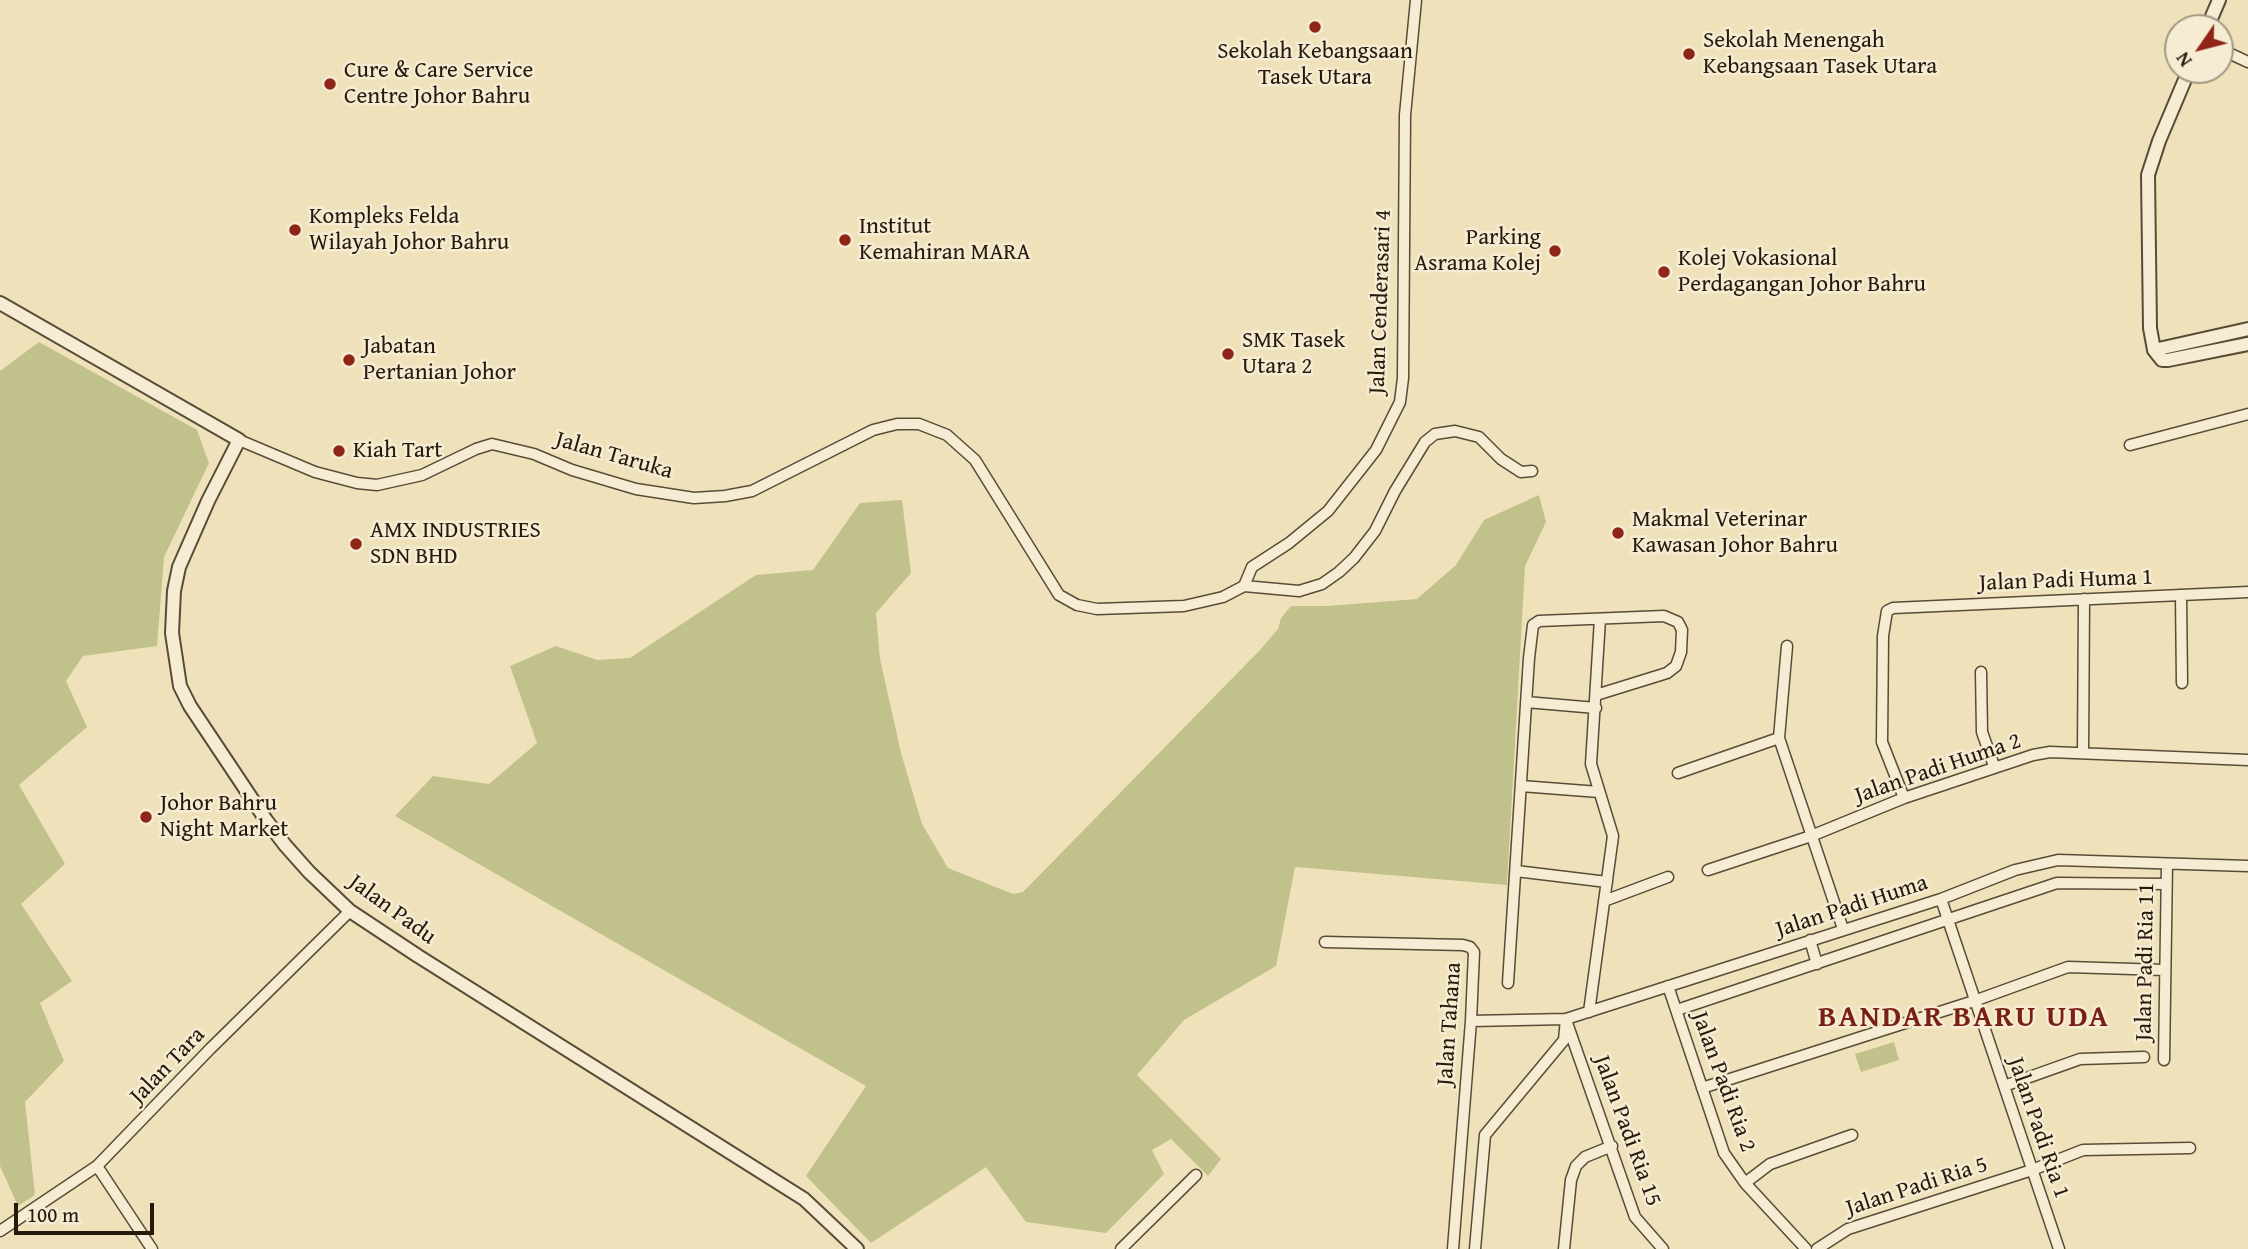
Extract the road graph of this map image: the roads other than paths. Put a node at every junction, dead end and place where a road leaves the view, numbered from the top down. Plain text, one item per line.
1 (1416, 0) edge
2 (2183, 84) edge
3 (0, 303) edge
4 (2248, 329) edge
5 (2248, 344) edge
6 (2154, 350) junction
7 (2248, 414) edge
8 (239, 440) junction
9 (2130, 445) dead end
10 (1532, 471) dead end
11 (1244, 586) junction
12 (2248, 592) edge
13 (2181, 595) junction
14 (2084, 599) junction
15 (1600, 619) junction
16 (1787, 646) dead end
17 (1981, 672) dead end
18 (2182, 683) dead end
19 (1596, 695) junction
20 (1527, 702) junction
21 (1596, 708) junction
22 (1779, 738) junction
23 (2083, 753) junction
24 (2248, 760) edge
25 (1994, 766) junction
26 (1678, 773) dead end
27 (1521, 786) junction
28 (1600, 792) junction
29 (1904, 798) junction
30 (1811, 836) junction
31 (2166, 864) junction
32 (2248, 866) edge
33 (1708, 870) dead end
34 (1516, 872) junction
35 (1668, 877) dead end
36 (1607, 882) junction
37 (2166, 884) junction
38 (1941, 899) junction
39 (1604, 901) junction
40 (350, 911) junction
41 (1948, 920) junction
42 (1843, 929) junction
43 (1810, 940) junction
44 (1325, 942) dead end
45 (1817, 964) junction
46 (2165, 970) junction
47 (1508, 983) dead end
48 (1668, 986) junction
49 (1974, 1001) junction
50 (1676, 1010) junction
51 (1589, 1012) junction
52 (1566, 1019) junction
53 (1471, 1021) junction
54 (2144, 1056) dead end
55 (2164, 1060) dead end
56 (2004, 1086) junction
57 (1702, 1088) junction
58 (1852, 1135) dead end
59 (1612, 1146) junction
60 (2190, 1148) dead end
61 (97, 1166) junction
62 (2032, 1170) junction
63 (1196, 1175) dead end
64 (1745, 1183) junction
65 (0, 1231) edge
66 (152, 1249) edge
67 (857, 1249) edge
68 (1121, 1249) edge
69 (1453, 1249) edge
70 (1475, 1249) edge
71 (1564, 1249) edge
72 (1663, 1249) edge
73 (1806, 1249) edge
74 (1817, 1249) edge
75 (2059, 1249) edge

1 - 11 street, Jalan Cenderasari 4
2 - 6 street
3 - 8 street, Jalan Taruka
4 - 6 street
5 - 6 street
7 - 9 street
8 - 11 street, Jalan Taruka
8 - 40 street, Jalan Padu
10 - 11 street
12 - 13 street, Jalan Padi Huma 1
13 - 14 street, Jalan Padi Huma 1
13 - 18 street
14 - 23 street
14 - 29 street, Jalan Padi Huma 1
15 - 19 street
15 - 19 street
15 - 20 street
16 - 22 street
17 - 25 street
19 - 21 street
20 - 21 street
20 - 27 street
21 - 28 street
22 - 26 street
22 - 30 street
23 - 24 street, Jalan Padi Huma 2
23 - 25 street, Jalan Padi Huma 2
25 - 29 street, Jalan Padi Huma 2
27 - 28 street
27 - 34 street
28 - 36 street
29 - 30 street, Jalan Padi Huma 2
30 - 33 street, Jalan Padi Huma 2
30 - 42 street
31 - 32 street, Jalan Padi Huma
31 - 37 street, Jalan Padi Ria 11
31 - 38 street, Jalan Padi Huma
34 - 36 street
34 - 47 street
35 - 39 street
36 - 39 street
37 - 41 street, Jalan Padi Huma
37 - 46 street, Jalan Padi Ria 11
38 - 41 street, Jalan Padi Ria 1
38 - 42 street, Jalan Padi Huma
39 - 51 street
40 - 61 street, Jalan Tara
40 - 67 street, Jalan Padu
41 - 45 street, Jalan Padi Huma
41 - 49 street, Jalan Padi Ria 1
42 - 43 street, Jalan Padi Huma
43 - 45 street
43 - 48 street, Jalan Padi Huma
44 - 53 street, Jalan Tahana
45 - 50 street, Jalan Padi Huma
46 - 49 street
46 - 55 street, Jalan Padi Ria 11
48 - 50 street, Jalan Padi Ria 2
48 - 51 street, Jalan Padi Huma
49 - 56 street, Jalan Padi Ria 1
49 - 57 street
50 - 57 street, Jalan Padi Ria 2
51 - 52 street, Jalan Padi Huma
52 - 53 street, Jalan Padi Huma
52 - 59 street, Jalan Padi Ria 15
52 - 70 street
53 - 69 street, Jalan Tahana
54 - 56 street
56 - 62 street, Jalan Padi Ria 1
57 - 64 street, Jalan Padi Ria 2
58 - 64 street
59 - 71 street
59 - 72 street, Jalan Padi Ria 15
60 - 62 street, Jalan Padi Ria 5
61 - 65 street, Jalan Tara
61 - 66 street
62 - 74 street, Jalan Padi Ria 5
62 - 75 street, Jalan Padi Ria 1
63 - 68 street
64 - 73 street, Jalan Padi Ria 2

